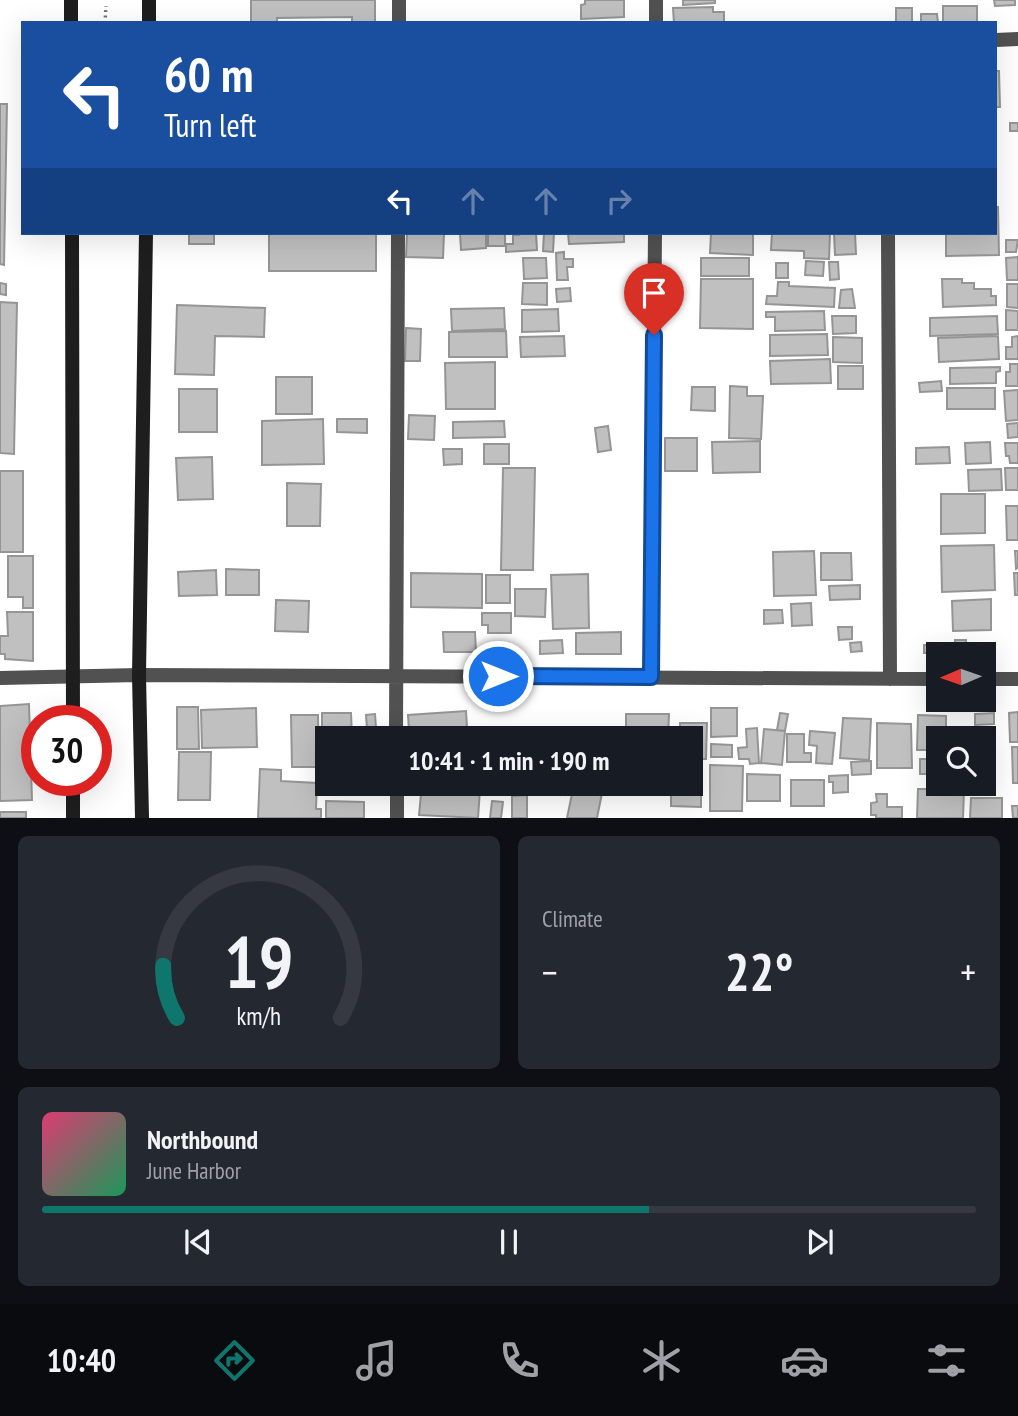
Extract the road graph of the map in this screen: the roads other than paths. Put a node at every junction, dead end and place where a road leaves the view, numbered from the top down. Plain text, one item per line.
1 (71, 0) edge
2 (149, 0) edge
3 (399, 0) edge
4 (656, 0) edge
5 (71, 21) edge
6 (149, 21) edge
7 (399, 21) edge
8 (656, 21) edge
9 (1018, 38) edge
10 (997, 40) edge
11 (72, 235) edge
12 (146, 235) edge
13 (398, 235) edge
14 (655, 235) edge
15 (888, 235) edge
16 (139, 675) junction
17 (73, 676) junction
18 (396, 676) junction
19 (651, 677) junction
20 (0, 678) edge
21 (890, 679) junction
22 (926, 679) edge
23 (996, 679) edge
24 (1018, 679) edge
25 (73, 705) edge
26 (396, 726) edge
27 (73, 796) edge
28 (397, 796) edge
29 (73, 817) edge
30 (142, 817) edge
31 (397, 817) edge

1 - 5 main road
2 - 6 main road
3 - 7 street
4 - 8 street
9 - 10 street
11 - 17 main road
12 - 16 main road
13 - 18 street
14 - 19 street
15 - 21 street
16 - 17 street
16 - 18 street
16 - 30 main road
17 - 20 street
17 - 25 main road
18 - 19 street
18 - 26 street
19 - 21 street
21 - 22 street
23 - 24 street
27 - 29 main road
28 - 31 street

